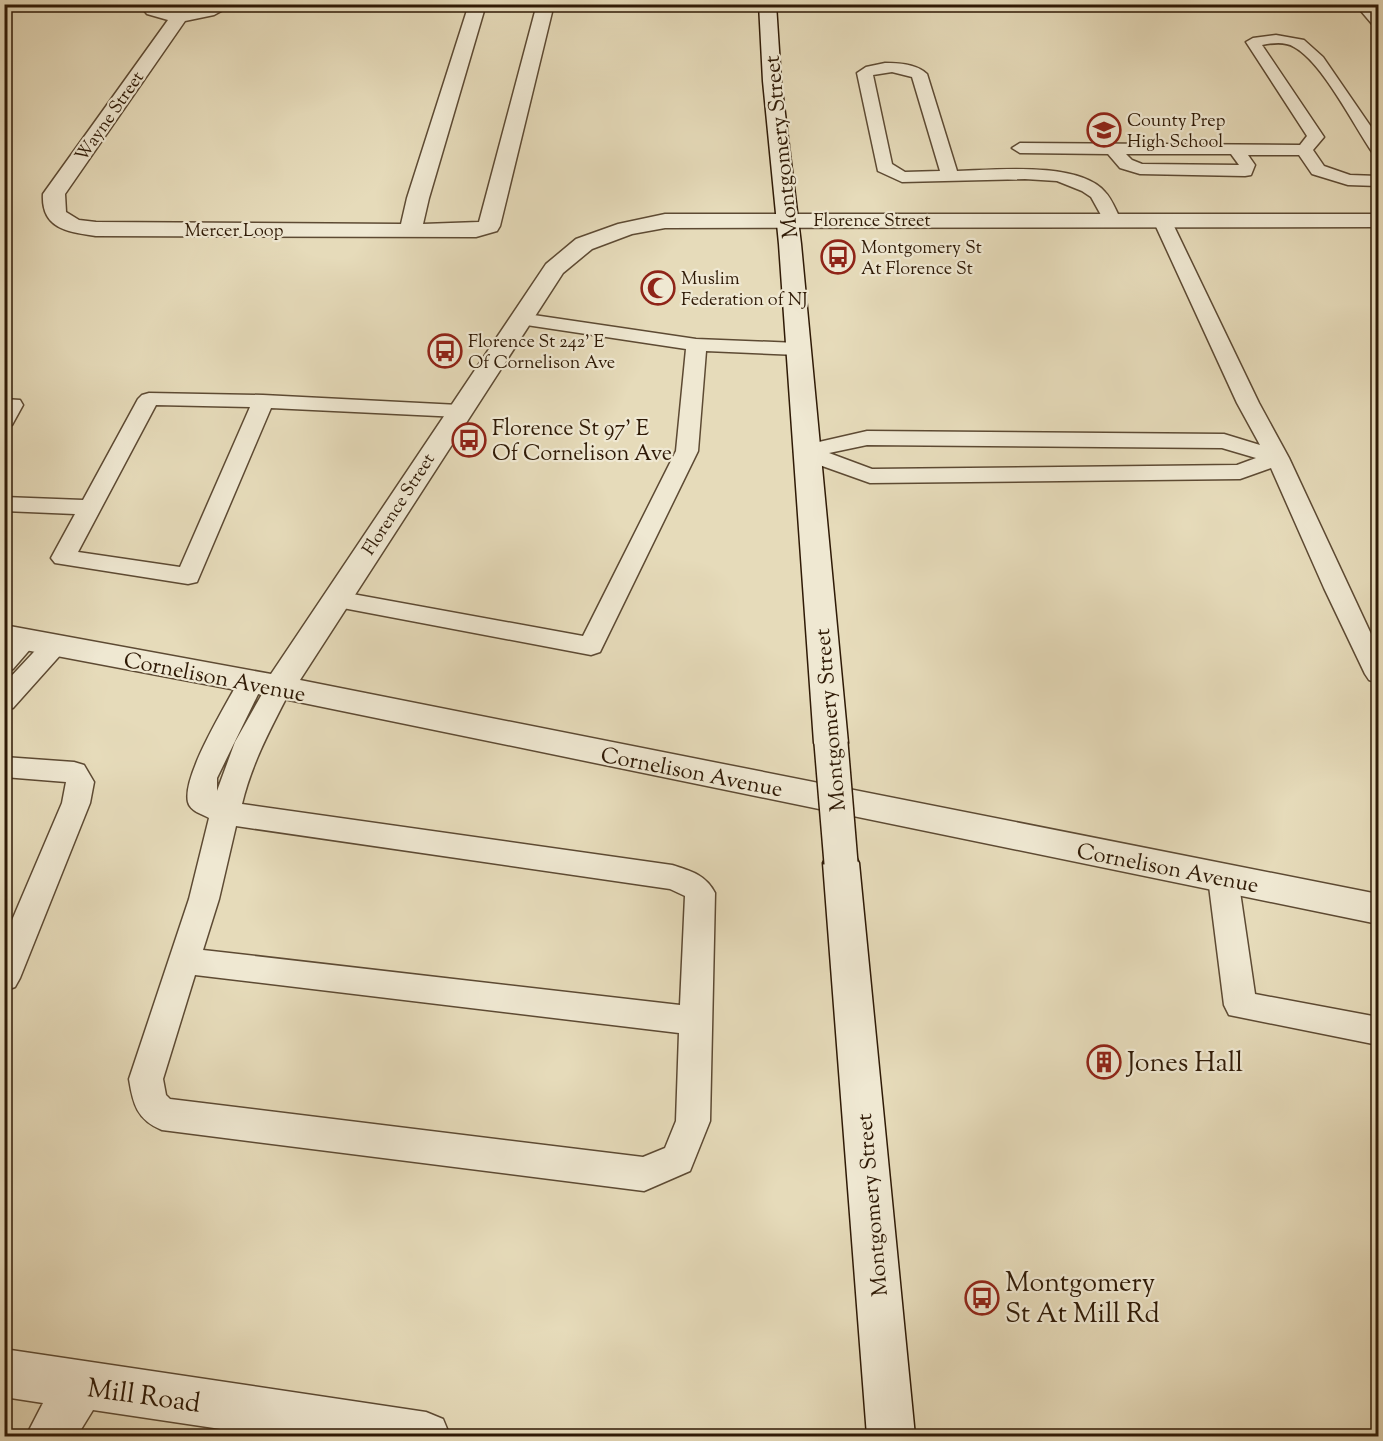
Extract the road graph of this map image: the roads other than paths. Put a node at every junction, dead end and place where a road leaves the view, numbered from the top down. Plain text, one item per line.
1 (147, 4) edge
2 (226, 4) edge
3 (477, 4) edge
4 (546, 4) edge
5 (767, 4) edge
6 (1369, 5) edge
7 (180, 15) junction
8 (1378, 20) edge
9 (1360, 123) junction
10 (1378, 124) edge
11 (1020, 148) dead end
12 (1378, 148) edge
13 (1304, 150) junction
14 (950, 176) junction
15 (1378, 182) edge
16 (59, 219) joint
17 (787, 220) junction
18 (1112, 220) junction
19 (1162, 220) junction
20 (1378, 221) edge
21 (411, 231) junction
22 (520, 319) junction
23 (696, 345) junction
24 (798, 349) junction
25 (263, 401) junction
26 (4, 405) edge
27 (459, 411) junction
28 (4, 420) edge
29 (805, 452) junction
30 (1278, 458) junction
31 (4, 504) edge
32 (90, 507) junction
33 (336, 599) junction
34 (29, 640) edge
35 (4, 663) edge
36 (1378, 674) edge
37 (265, 685) junction
38 (4, 701) edge
39 (4, 768) edge
40 (225, 813) junction
41 (1223, 878) junction
42 (1378, 909) edge
43 (184, 961) junction
44 (4, 978) edge
45 (697, 1021) junction
46 (1378, 1031) edge
47 (4, 1373) edge
48 (80, 1386) junction
49 (50, 1437) edge
50 (426, 1437) edge
51 (891, 1437) edge

1 - 7 street
2 - 7 street
3 - 21 street
4 - 21 street, Mercer Loop
5 - 17 street, Montgomery Street
6 - 8 street
7 - 16 street, Wayne Street
9 - 10 lane
9 - 12 lane
9 - 13 lane
11 - 13 lane
13 - 15 lane
14 - 14 lane
14 - 18 lane
16 - 21 street, Mercer Loop
17 - 18 street, Florence Street
17 - 22 street, Florence Street
17 - 24 street, Montgomery Street
18 - 19 street, Florence Street
19 - 20 street, Florence Street
19 - 30 lane
22 - 23 lane
22 - 27 street, Florence Street
23 - 24 lane
23 - 33 lane
24 - 29 street, Montgomery Street
25 - 27 lane
25 - 32 lane
25 - 32 lane
26 - 28 lane
27 - 33 street, Florence Street
29 - 30 lane
29 - 30 lane
29 - 51 street, Montgomery Street, bridge
30 - 36 lane
31 - 32 lane
33 - 37 street, Florence Street
34 - 35 lane
34 - 37 street, Cornelison Avenue
34 - 38 lane
37 - 40 lane
37 - 41 street, Cornelison Avenue
39 - 44 lane
40 - 43 lane
40 - 45 lane
41 - 42 street, Cornelison Avenue
41 - 46 lane
43 - 45 lane
43 - 45 lane
47 - 48 street, Mill Road
48 - 49 street
48 - 50 street, Mill Road

